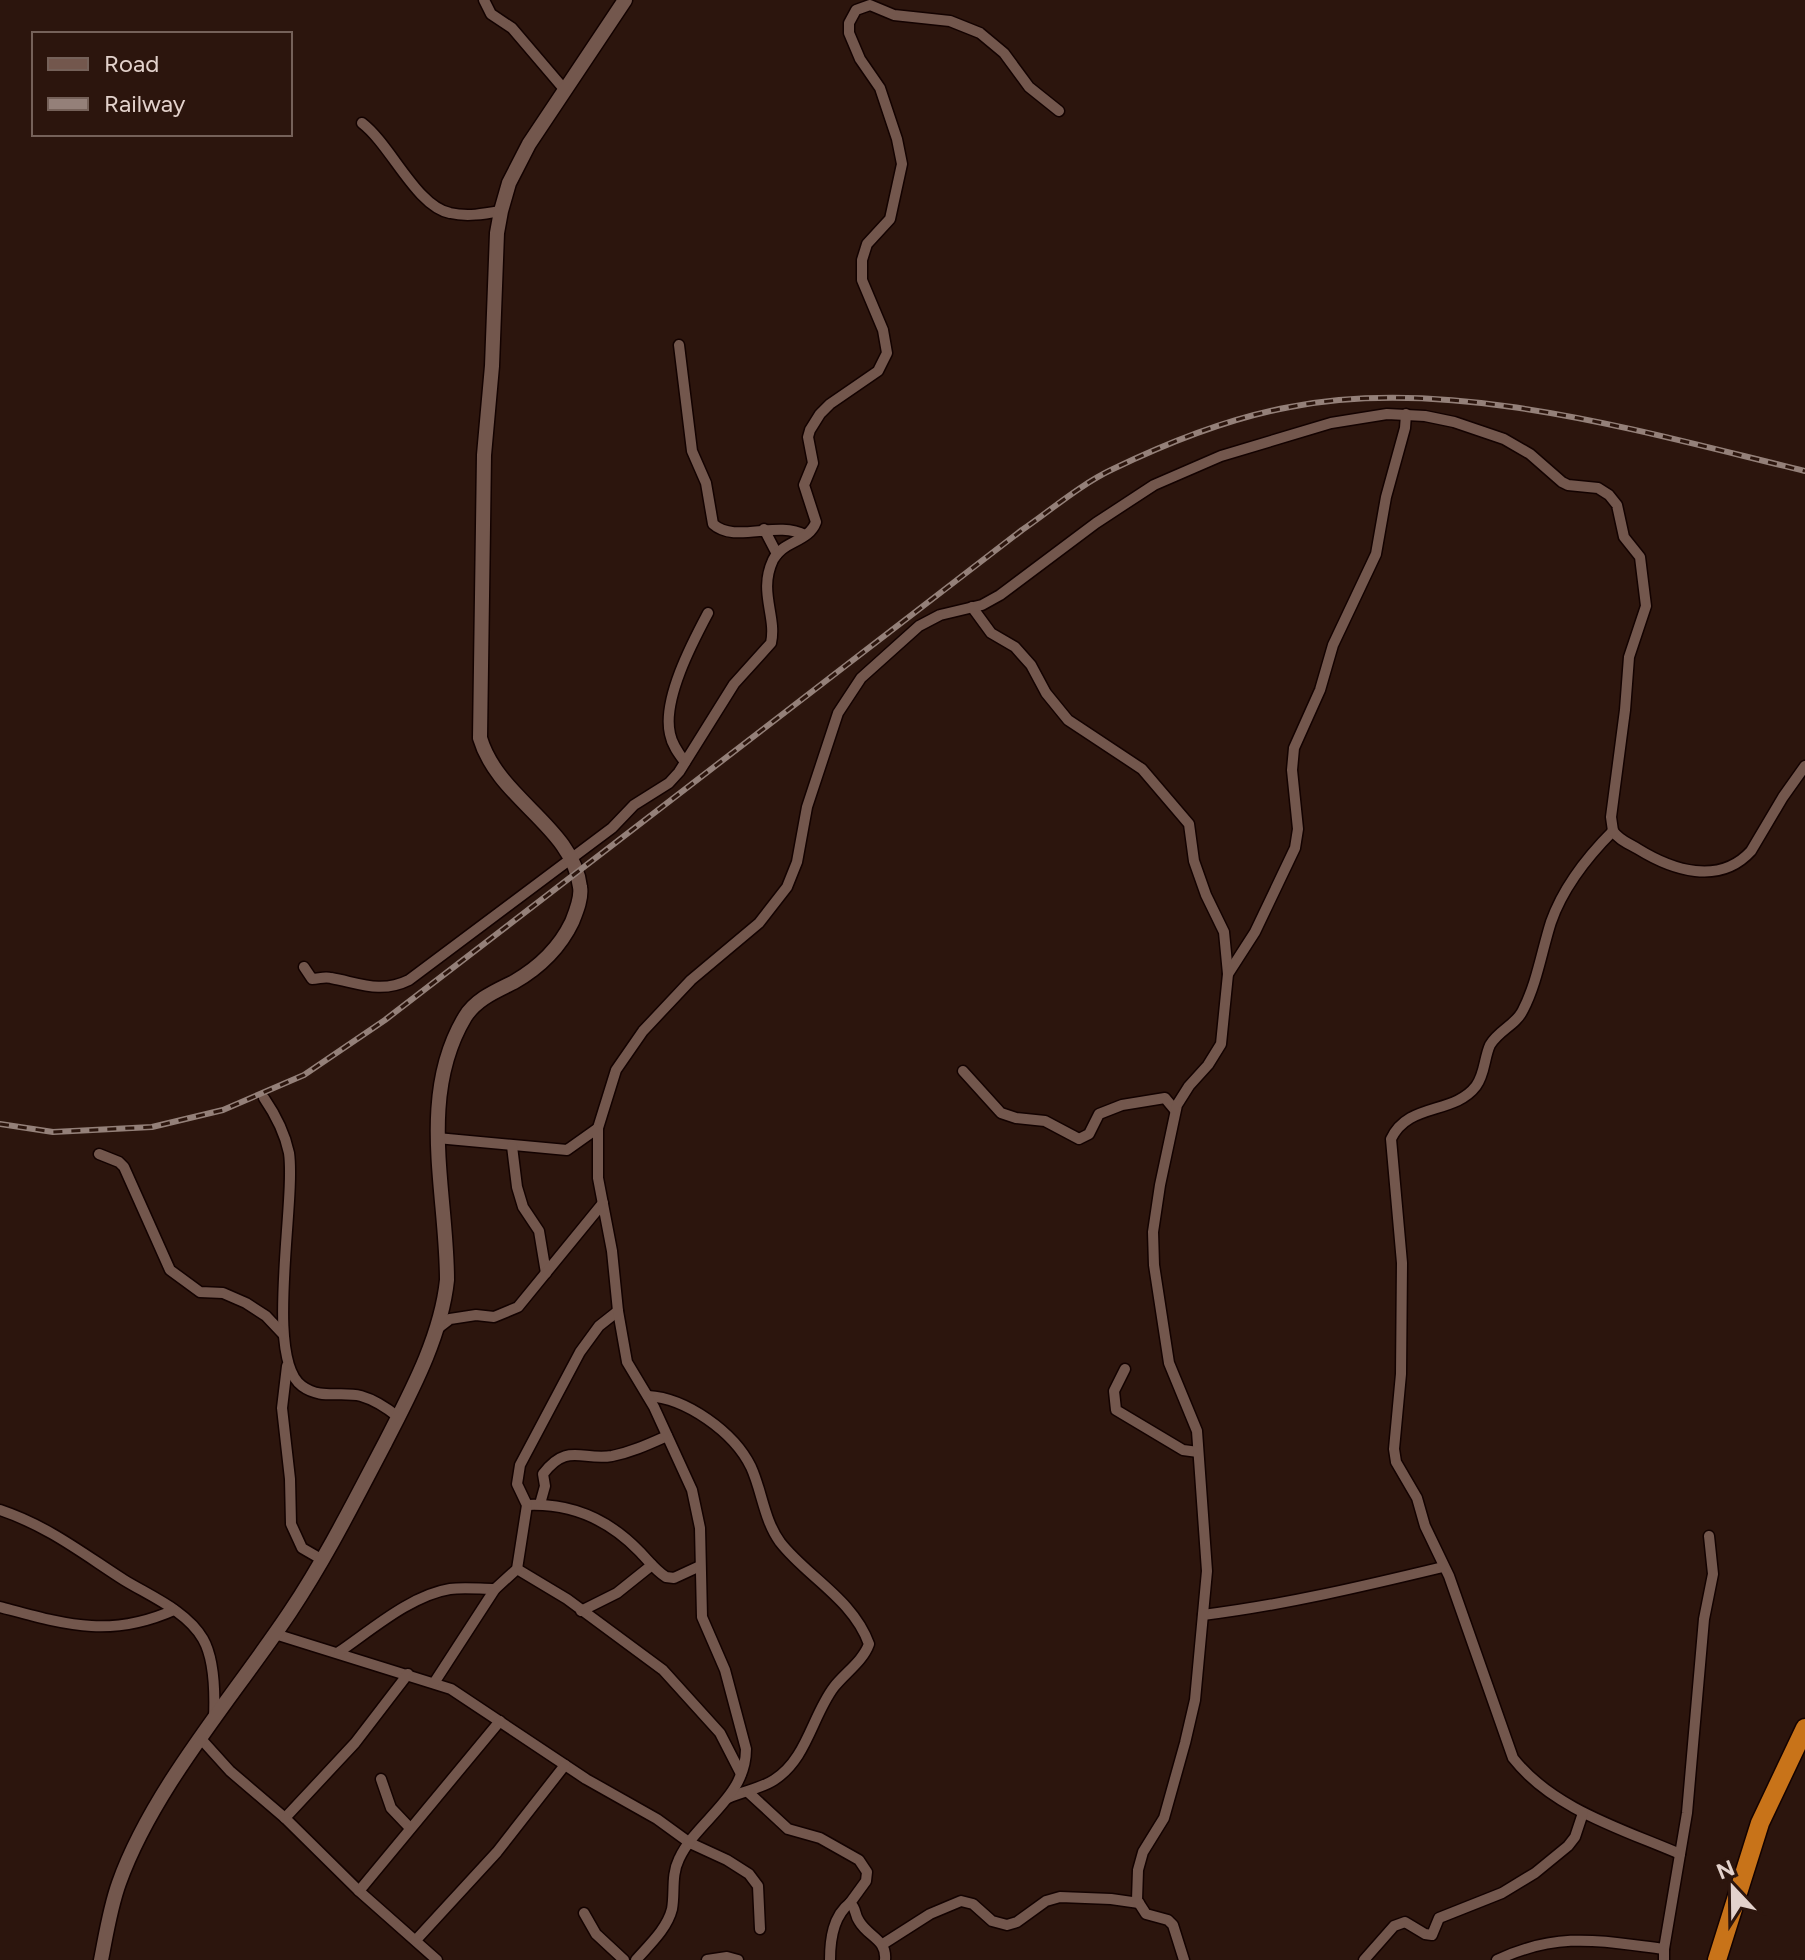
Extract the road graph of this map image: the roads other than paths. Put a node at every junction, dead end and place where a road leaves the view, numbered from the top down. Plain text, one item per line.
1 (484, 0) edge
2 (625, 0) edge
3 (564, 89) junction
4 (1059, 111) dead end
5 (362, 123) dead end
6 (501, 211) junction
7 (679, 345) dead end
8 (1406, 414) junction
9 (764, 529) junction
10 (805, 535) junction
11 (777, 554) junction
12 (972, 607) junction
13 (708, 613) dead end
14 (685, 762) junction
15 (1805, 766) edge
16 (1613, 831) junction
17 (570, 859) junction
18 (304, 967) dead end
19 (1228, 974) junction
20 (963, 1071) dead end
21 (264, 1098) dead end
22 (1175, 1110) junction
23 (598, 1128) junction
24 (437, 1138) junction
25 (512, 1146) junction
26 (99, 1154) dead end
27 (603, 1203) junction
28 (546, 1273) junction
29 (618, 1311) junction
30 (436, 1330) junction
31 (283, 1334) junction
32 (287, 1366) junction
33 (1125, 1369) dead end
34 (648, 1396) junction
35 (398, 1417) junction
36 (667, 1436) junction
37 (1198, 1452) junction
38 (540, 1504) junction
39 (527, 1505) junction
40 (0, 1510) edge
41 (1709, 1536) dead end
42 (321, 1559) junction
43 (652, 1565) junction
44 (700, 1566) junction
45 (1443, 1567) junction
46 (517, 1569) junction
47 (495, 1589) junction
48 (0, 1608) edge
49 (174, 1610) junction
50 (581, 1611) junction
51 (1203, 1615) junction
52 (275, 1634) junction
53 (339, 1652) junction
54 (408, 1674) junction
55 (434, 1683) junction
56 (213, 1720) junction
57 (500, 1721) junction
58 (1805, 1728) edge
59 (202, 1740) junction
60 (565, 1765) junction
61 (741, 1774) junction
62 (381, 1779) dead end
63 (748, 1792) junction
64 (726, 1799) junction
65 (1583, 1813) junction
66 (285, 1818) junction
67 (410, 1828) junction
68 (690, 1843) junction
69 (1680, 1854) junction
70 (359, 1891) junction
71 (850, 1903) junction
72 (1139, 1903) junction
73 (584, 1913) dead end
74 (760, 1929) dead end
75 (416, 1940) junction
76 (883, 1944) junction
77 (1664, 1954) edge
78 (101, 1960) edge
79 (437, 1960) edge
80 (624, 1960) edge
81 (636, 1960) edge
82 (707, 1960) edge
83 (738, 1960) edge
84 (830, 1960) edge
85 (885, 1960) edge
86 (1184, 1960) edge
87 (1364, 1960) edge
88 (1497, 1960) edge
89 (1717, 1960) edge

1 - 3 street
2 - 3 street
3 - 6 street
4 - 10 street
5 - 6 street
6 - 17 street
7 - 9 street
8 - 12 street
8 - 16 street
8 - 19 street
9 - 10 street
9 - 11 street
10 - 11 street
11 - 14 street
12 - 19 street
12 - 23 street
13 - 14 street
14 - 17 street
15 - 16 street
16 - 45 street
17 - 18 street
17 - 24 street
19 - 22 street
20 - 22 street
21 - 31 street
22 - 37 street
23 - 25 street
23 - 27 street
24 - 25 street
24 - 30 street
25 - 28 street
26 - 31 street
27 - 28 street
27 - 29 street
28 - 30 street
29 - 34 street
29 - 39 street
30 - 35 street
31 - 32 street
32 - 35 street
32 - 42 street
33 - 37 street
34 - 36 street
34 - 63 street
35 - 42 street
36 - 38 street
36 - 44 street
37 - 51 street
38 - 39 street
38 - 43 street
39 - 46 street
40 - 49 street
41 - 69 street
42 - 52 street
43 - 44 street
43 - 50 street
44 - 61 street
45 - 51 street
45 - 65 street
46 - 47 street
46 - 50 street
47 - 53 street
47 - 55 street
48 - 49 street
49 - 56 street
50 - 61 street
51 - 72 street
52 - 53 street
52 - 56 street
53 - 54 street
54 - 55 street
54 - 66 street
55 - 57 street
56 - 59 street
57 - 60 street
57 - 67 street
58 - 89 highway
59 - 66 street
59 - 78 street
60 - 68 street
60 - 75 street
61 - 64 street
62 - 67 street
63 - 64 street
63 - 71 street
64 - 68 street
65 - 69 street
65 - 87 street
66 - 70 street
67 - 70 street
68 - 74 street
68 - 81 street
69 - 77 street
70 - 75 street
71 - 76 street
71 - 84 street
72 - 76 street
72 - 86 street
73 - 80 street
75 - 79 street
76 - 85 street
77 - 88 street
82 - 83 street

